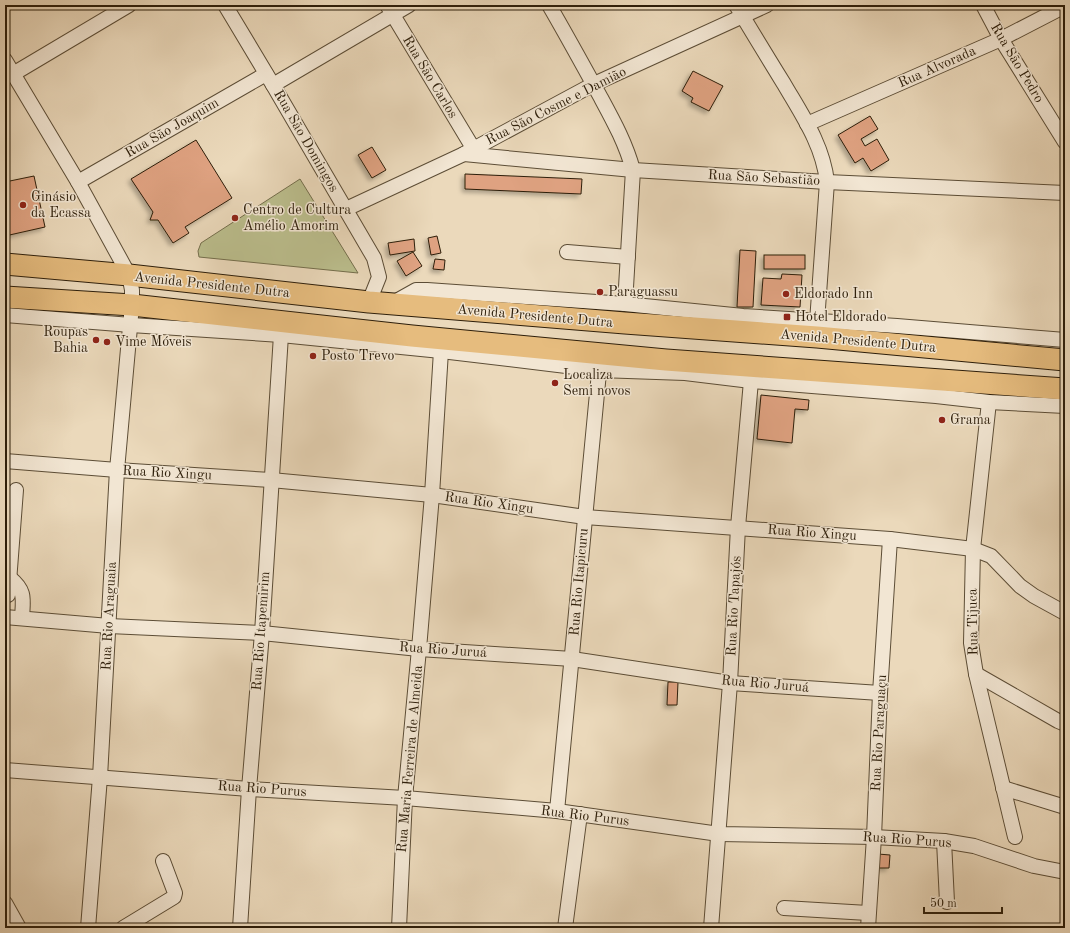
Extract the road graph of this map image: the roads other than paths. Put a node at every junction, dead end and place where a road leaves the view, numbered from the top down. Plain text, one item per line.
1 (129, 5) edge
2 (225, 5) edge
3 (409, 5) edge
4 (549, 5) edge
5 (767, 5) edge
6 (983, 5) edge
7 (1065, 6) edge
8 (390, 10) edge
9 (740, 11) edge
10 (1001, 39) junction
11 (5, 60) edge
12 (13, 74) junction
13 (270, 80) junction
14 (594, 84) junction
15 (807, 124) junction
16 (1065, 142) edge
17 (468, 151) junction
18 (633, 170) junction
19 (78, 182) junction
20 (827, 182) junction
21 (1065, 193) edge
22 (346, 209) junction
23 (567, 252) dead end
24 (628, 257) junction
25 (5, 264) edge
26 (129, 275) junction
27 (5, 297) edge
28 (534, 298) junction
29 (369, 302) junction
30 (391, 304) junction
31 (624, 304) junction
32 (47, 309) junction
33 (520, 314) junction
34 (5, 315) edge
35 (132, 315) junction
36 (817, 322) junction
37 (247, 325) junction
38 (281, 335) junction
39 (412, 336) junction
40 (1065, 340) edge
41 (347, 342) junction
42 (441, 351) junction
43 (666, 360) junction
44 (1065, 360) edge
45 (600, 361) junction
46 (685, 373) junction
47 (751, 380) junction
48 (936, 388) junction
49 (1065, 389) edge
50 (989, 402) junction
51 (1065, 406) edge
52 (5, 461) edge
53 (116, 470) junction
54 (271, 480) junction
55 (16, 490) dead end
56 (432, 495) junction
57 (585, 517) junction
58 (738, 527) junction
59 (890, 539) junction
60 (973, 549) junction
61 (10, 578) junction
62 (8, 595) dead end
63 (1065, 613) edge
64 (5, 617) edge
65 (22, 618) junction
66 (109, 626) junction
67 (262, 633) junction
68 (419, 649) junction
69 (572, 659) junction
70 (976, 674) junction
71 (730, 682) junction
72 (880, 693) junction
73 (1065, 724) edge
74 (5, 770) edge
75 (100, 777) junction
76 (1003, 788) junction
77 (249, 789) junction
78 (405, 798) junction
79 (1065, 807) edge
80 (557, 811) junction
81 (580, 814) junction
82 (719, 834) junction
83 (874, 837) junction
84 (1016, 837) dead end
85 (944, 841) junction
86 (162, 861) dead end
87 (1065, 872) edge
88 (947, 902) dead end
89 (5, 903) edge
90 (784, 908) dead end
91 (868, 913) junction
92 (19, 928) edge
93 (88, 928) edge
94 (123, 928) edge
95 (240, 928) edge
96 (398, 928) edge
97 (565, 928) edge
98 (711, 928) edge
99 (868, 928) edge

1 - 12 street
2 - 13 street, Rua São Domingos
3 - 8 street, Rua São Joaquim
4 - 14 street
5 - 9 street, Rua São Cosme e Damião
6 - 10 street, Rua São Pedro
7 - 10 street, Rua Alvorada
8 - 13 street, Rua São Joaquim
8 - 17 street, Rua São Carlos
9 - 14 street, Rua São Cosme e Damião
9 - 15 street
10 - 15 street, Rua Alvorada
10 - 16 street, Rua São Pedro
11 - 12 street
12 - 19 street
13 - 19 street, Rua São Joaquim
13 - 22 street, Rua São Domingos
14 - 17 street, Rua São Cosme e Damião
14 - 18 street
15 - 20 street
17 - 18 street, Rua São Sebastião
17 - 22 street, Rua São Cosme e Damião
18 - 20 street, Rua São Sebastião
18 - 24 street
19 - 26 street
20 - 21 street, Rua São Sebastião
20 - 36 street
22 - 29 street, Rua São Domingos
23 - 24 street
24 - 31 street
25 - 26 highway, Avenida Presidente Dutra
26 - 29 highway, Avenida Presidente Dutra
26 - 35 street, Rua Rio Araguaia
27 - 32 highway, Avenida Presidente Dutra
28 - 30 street
28 - 31 street
28 - 33 highway
29 - 30 highway, Avenida Presidente Dutra
30 - 33 highway, Avenida Presidente Dutra
31 - 36 street
32 - 34 street, Avenida Presidente Dutra
32 - 35 highway, Avenida Presidente Dutra
33 - 44 highway, Avenida Presidente Dutra
35 - 37 highway, Avenida Presidente Dutra
35 - 53 street, Rua Rio Araguaia
36 - 40 street
37 - 38 street, Avenida Presidente Dutra
37 - 39 highway, Avenida Presidente Dutra
38 - 41 street, Avenida Presidente Dutra
38 - 54 street, Rua Rio Itapemirim
39 - 41 highway
39 - 45 highway, Avenida Presidente Dutra
41 - 42 street, Avenida Presidente Dutra
42 - 45 street, Avenida Presidente Dutra
42 - 56 street, Rua Maria Ferreira de Almeida
43 - 45 highway, Avenida Presidente Dutra
43 - 46 highway
43 - 48 highway, Avenida Presidente Dutra
45 - 46 street, Avenida Presidente Dutra
45 - 57 street, Rua Rio Itapicuru
46 - 47 street, Avenida Presidente Dutra
47 - 48 street, Avenida Presidente Dutra
47 - 58 street, Rua Rio Tapajós
48 - 49 highway, Avenida Presidente Dutra
48 - 50 street, Avenida Presidente Dutra
50 - 51 street, Avenida Presidente Dutra
50 - 60 street, Rua Tijuca
52 - 53 street, Rua Rio Xingu
53 - 54 street, Rua Rio Xingu
53 - 66 street, Rua Rio Araguaia
54 - 56 street, Rua Rio Xingu
54 - 67 street, Rua Rio Itapemirim
55 - 61 street
56 - 57 street, Rua Rio Xingu
56 - 68 street, Rua Maria Ferreira de Almeida
57 - 58 street, Rua Rio Xingu
57 - 69 street, Rua Rio Itapicuru
58 - 59 street, Rua Rio Xingu
58 - 71 street, Rua Rio Tapajós
59 - 60 street, Rua Rio Xingu
59 - 72 street, Rua Rio Paraguaçu
60 - 63 street, Rua Rio Xingu
60 - 70 street, Rua Tijuca
61 - 62 street
61 - 65 street
64 - 65 street, Rua Rio Juruá
65 - 66 street, Rua Rio Juruá
66 - 67 street, Rua Rio Juruá
66 - 75 street, Rua Rio Araguaia
67 - 68 street, Rua Rio Juruá
67 - 77 street, Rua Rio Itapemirim
68 - 69 street, Rua Rio Juruá
68 - 78 street, Rua Maria Ferreira de Almeida
69 - 71 street, Rua Rio Juruá
69 - 80 street, Rua Rio Itapicuru
70 - 73 street
70 - 76 street, Rua Tijuca
71 - 72 street, Rua Rio Juruá
71 - 82 street, Rua Rio Tapajós
72 - 83 street, Rua Rio Paraguaçu
74 - 75 street, Rua Rio Purus
75 - 77 street, Rua Rio Purus
75 - 93 street, Rua Rio Araguaia
76 - 79 street
76 - 84 street, Rua Tijuca
77 - 78 street, Rua Rio Purus
77 - 95 street, Rua Rio Itapemirim
78 - 80 street, Rua Rio Purus
78 - 96 street, Rua Maria Ferreira de Almeida
80 - 81 street, Rua Rio Purus
81 - 82 street, Rua Rio Purus
81 - 97 street
82 - 83 street, Rua Rio Purus
82 - 98 street, Rua Rio Tapajós
83 - 85 street, Rua Rio Purus
83 - 91 street, Rua Rio Paraguaçu
85 - 87 street, Rua Rio Purus
85 - 88 street
86 - 94 street
89 - 92 street
90 - 91 street
91 - 99 street, Rua Rio Paraguaçu

